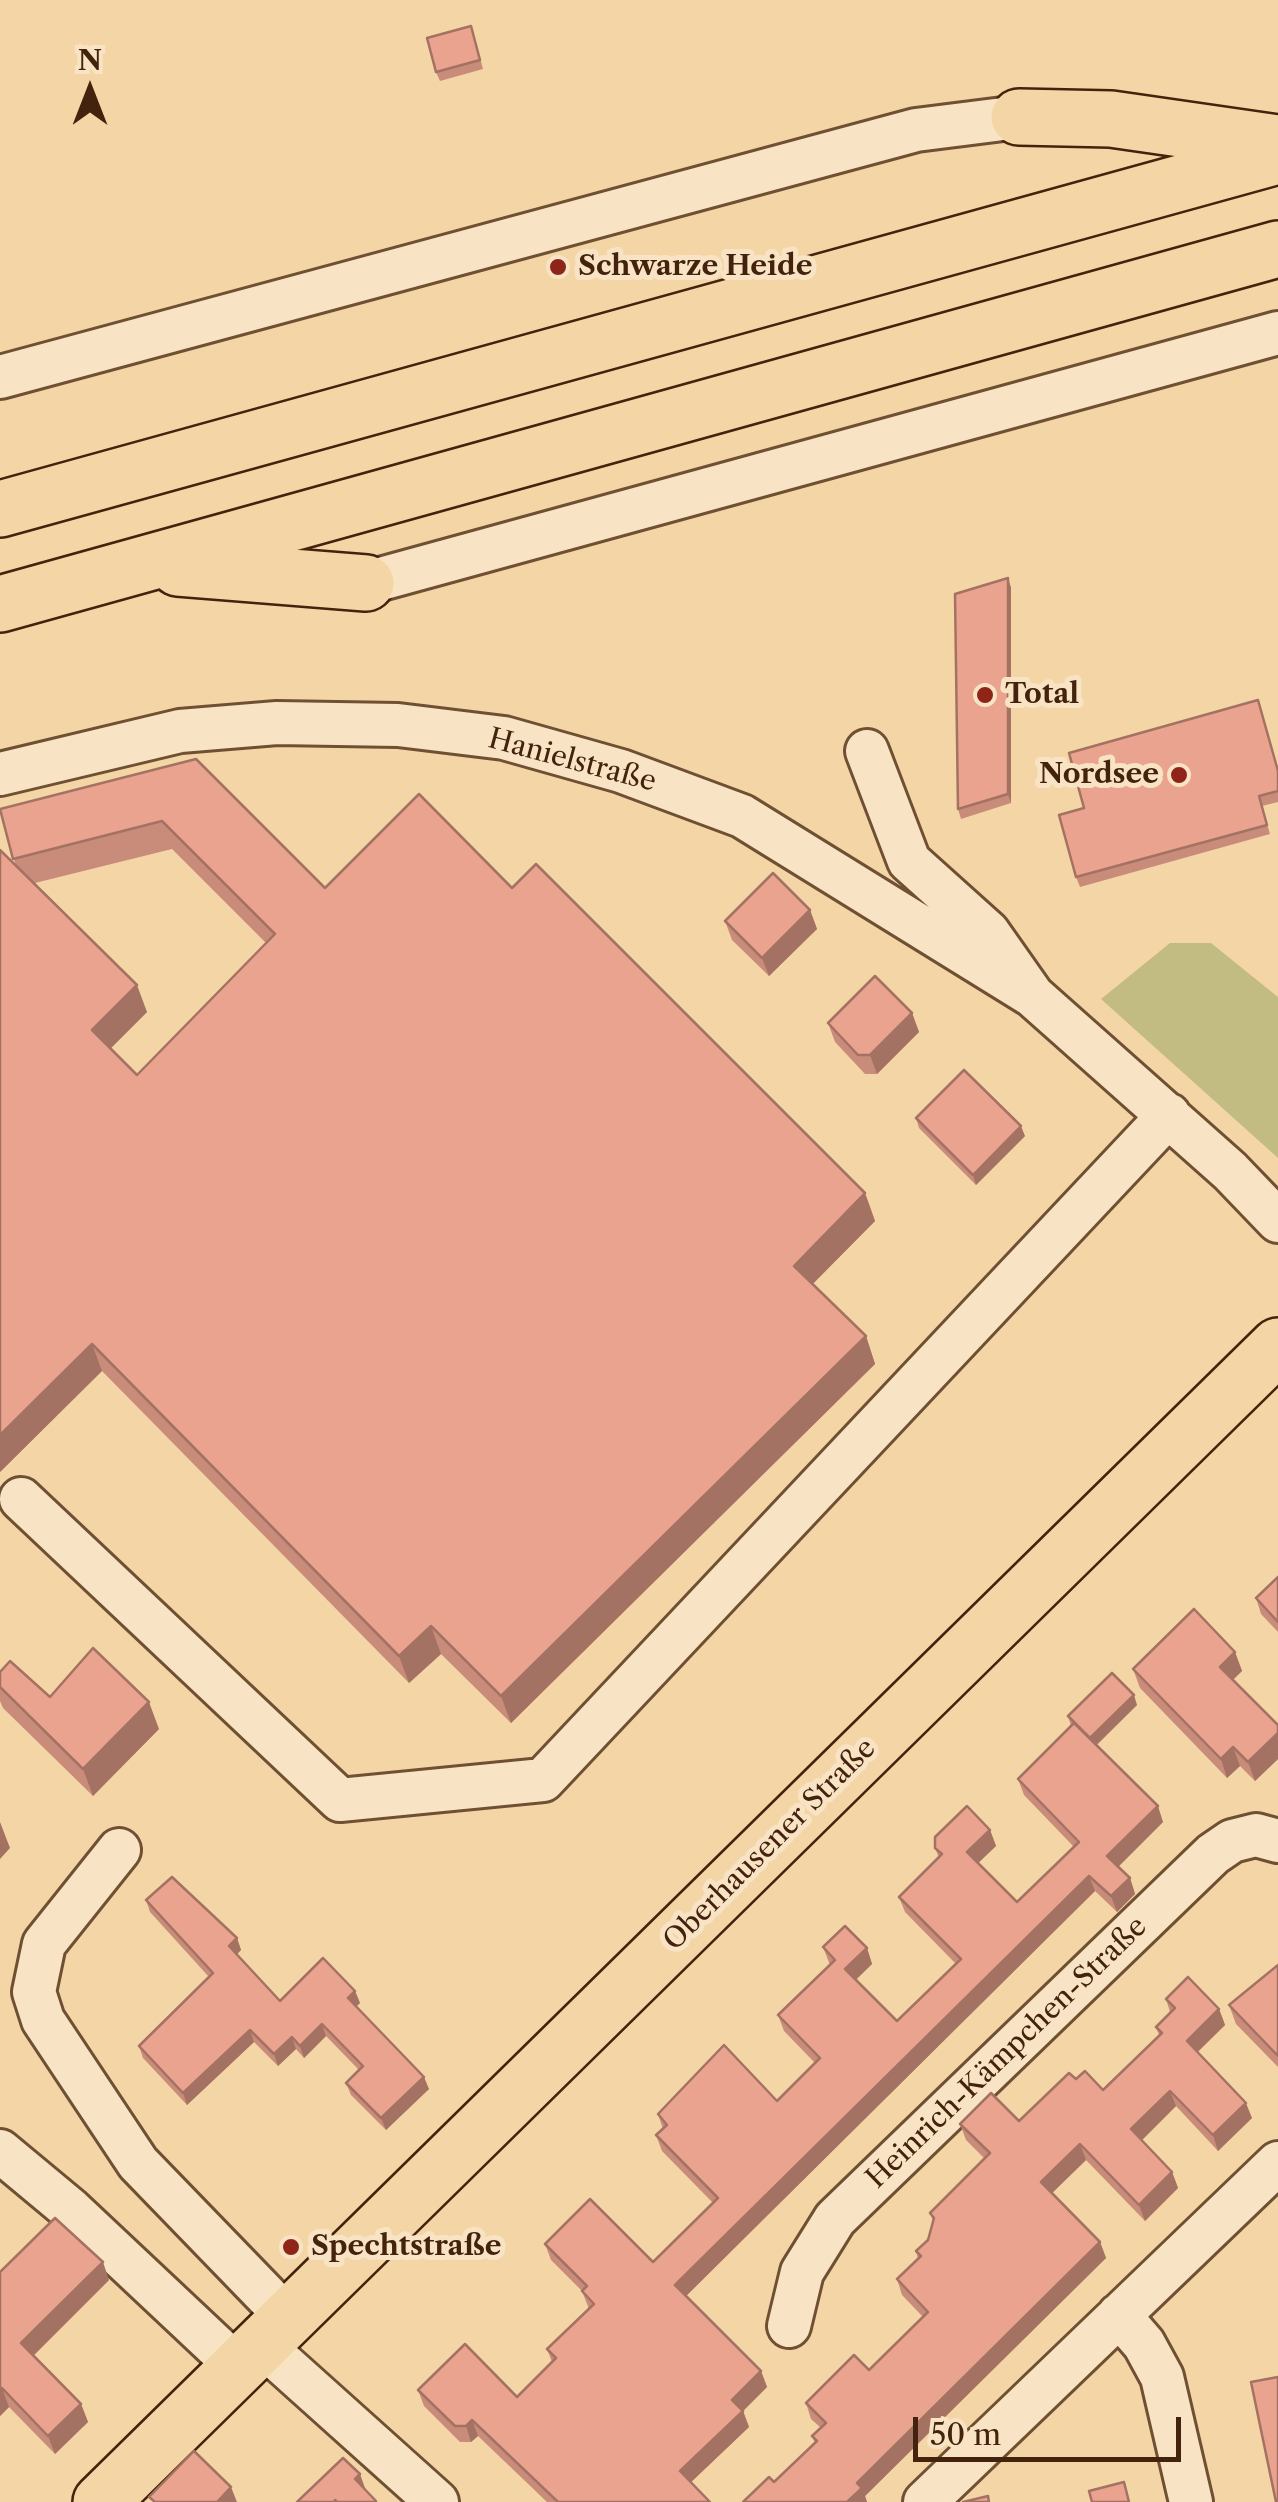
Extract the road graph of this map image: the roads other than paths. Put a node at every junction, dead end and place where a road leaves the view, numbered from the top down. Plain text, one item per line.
1 (1019, 117) joint
2 (1278, 143) edge
3 (1278, 156) edge
4 (1278, 250) edge
5 (1278, 333) edge
6 (0, 377) edge
7 (0, 509) edge
8 (140, 565) junction
9 (366, 583) joint
10 (0, 604) edge
11 (866, 752) dead end
12 (0, 774) edge
13 (1033, 996) junction
14 (1168, 1114) junction
15 (1278, 1221) edge
16 (1278, 1346) edge
17 (21, 1499) dead end
18 (1278, 1841) edge
19 (119, 1850) dead end
20 (19, 2004) edge
21 (0, 2151) edge
22 (1278, 2162) edge
23 (1119, 2315) junction
24 (790, 2326) dead end
25 (262, 2343) junction
26 (101, 2502) edge
27 (437, 2502) edge
28 (925, 2502) edge
29 (1191, 2502) edge

1 - 2 main road
1 - 6 street
3 - 7 main road
4 - 8 main road
5 - 9 street
8 - 9 main road
8 - 10 main road
11 - 13 street, Hanielstraße
12 - 13 street, Hanielstraße
13 - 14 street, Hanielstraße
14 - 15 street, Hanielstraße
14 - 17 street
16 - 25 main road, Oberhausener Straße
18 - 24 street, Heinrich-Kämpchen-Straße
19 - 20 street
20 - 25 street
21 - 25 street
22 - 23 street
23 - 28 street
23 - 29 street
25 - 26 main road, Oberhausener Straße
25 - 27 street

